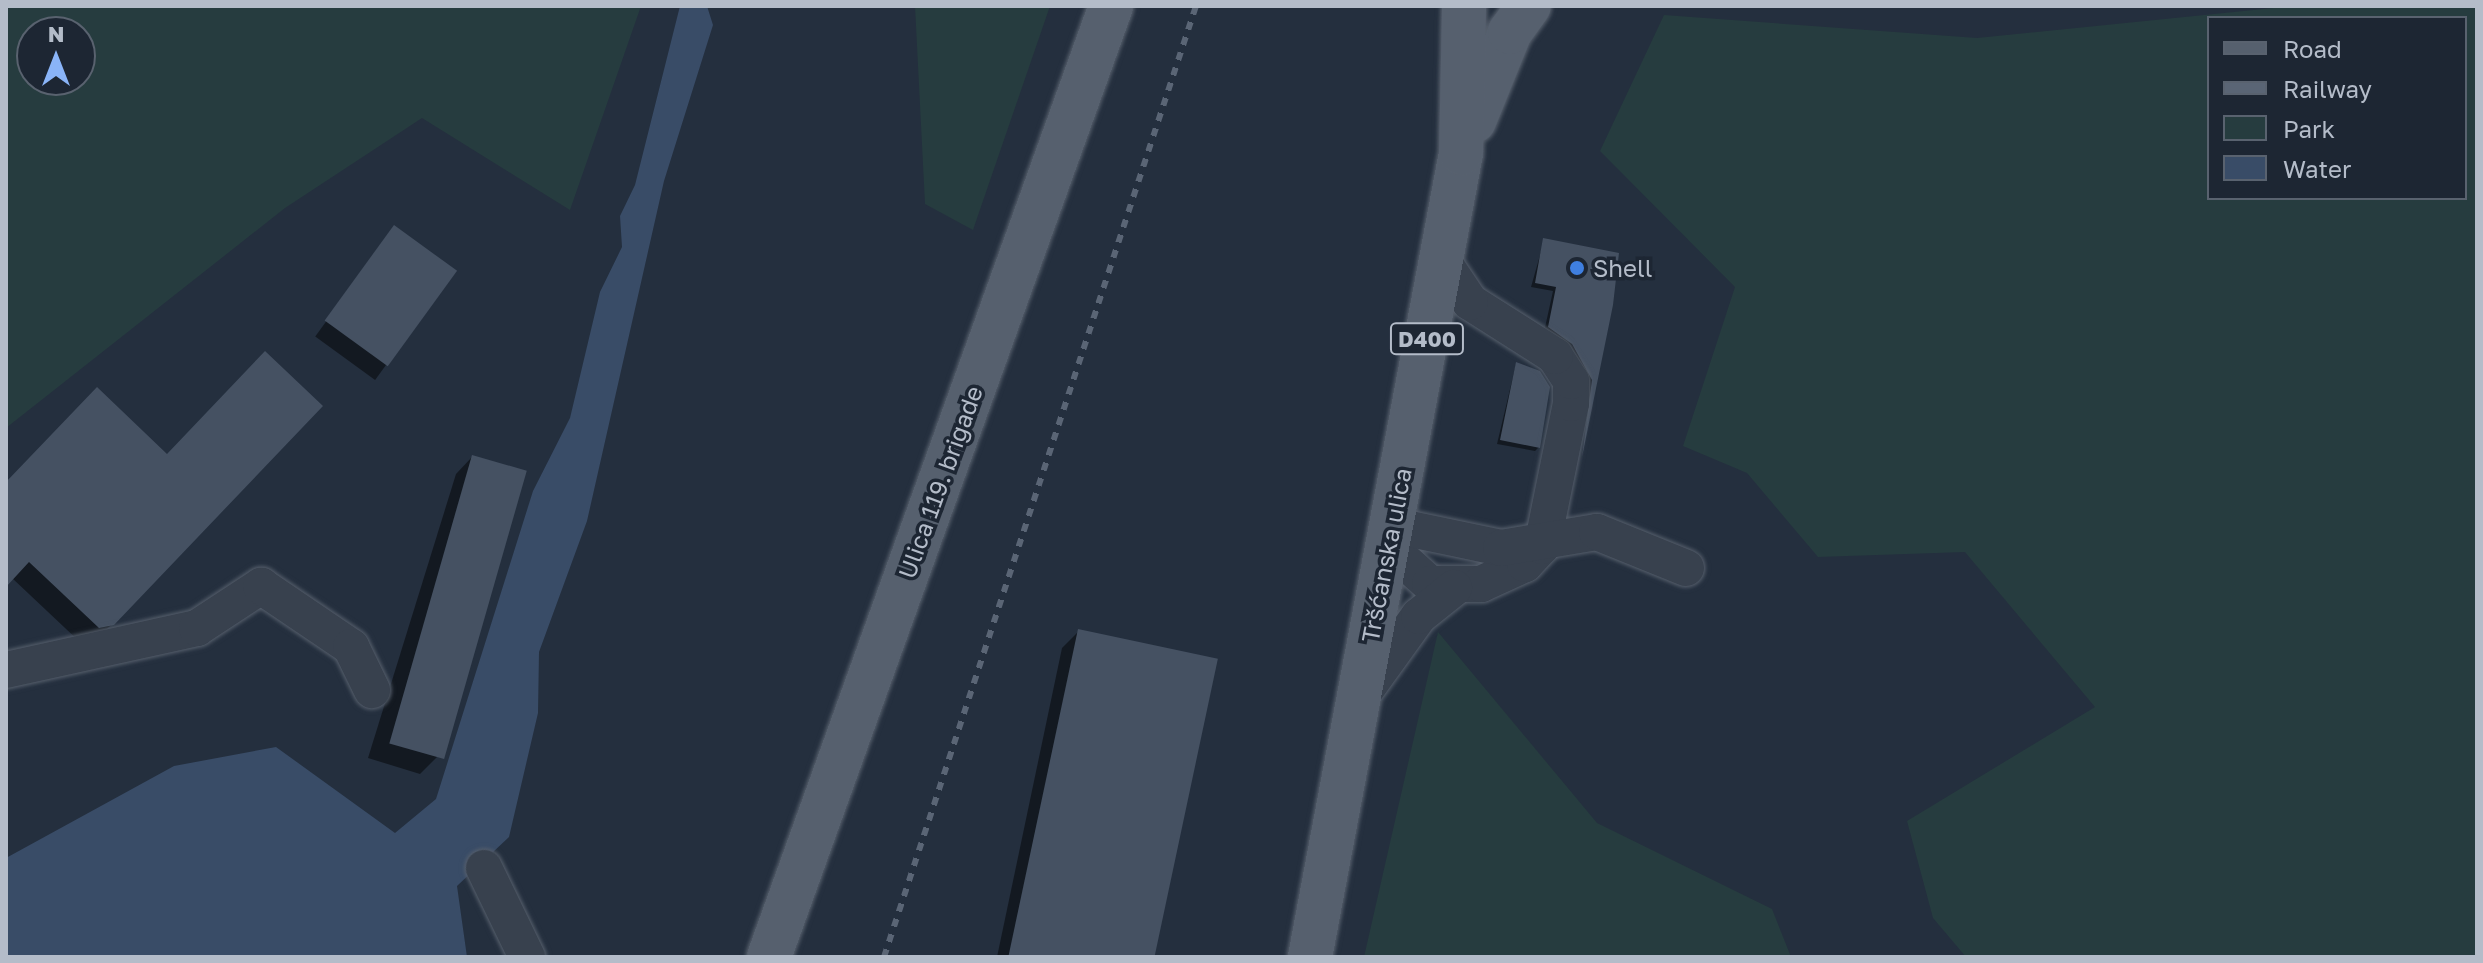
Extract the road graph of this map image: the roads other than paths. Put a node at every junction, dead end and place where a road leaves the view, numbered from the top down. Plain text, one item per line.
1 (1111, 6) edge
2 (1464, 6) edge
3 (1529, 6) edge
4 (1461, 153) junction
5 (1442, 260) junction
6 (1391, 525) junction
7 (1542, 546) junction
8 (1686, 568) dead end
9 (1454, 588) junction
10 (6, 670) edge
11 (372, 690) dead end
12 (1359, 700) junction
13 (484, 868) dead end
14 (527, 957) edge
15 (769, 957) edge
16 (1310, 957) edge

1 - 15 main road, Ulica 119. brigade
2 - 4 main road, D400
3 - 4 main road, D400
4 - 5 main road, Tršćanska ulica / D400
5 - 6 main road, Tršćanska ulica / D400
5 - 7 lane
6 - 7 lane
6 - 9 lane
6 - 12 main road, Tršćanska ulica / D400
7 - 8 lane
7 - 9 lane
9 - 12 lane
10 - 11 lane
12 - 16 main road, Tršćanska ulica / D400
13 - 14 lane

